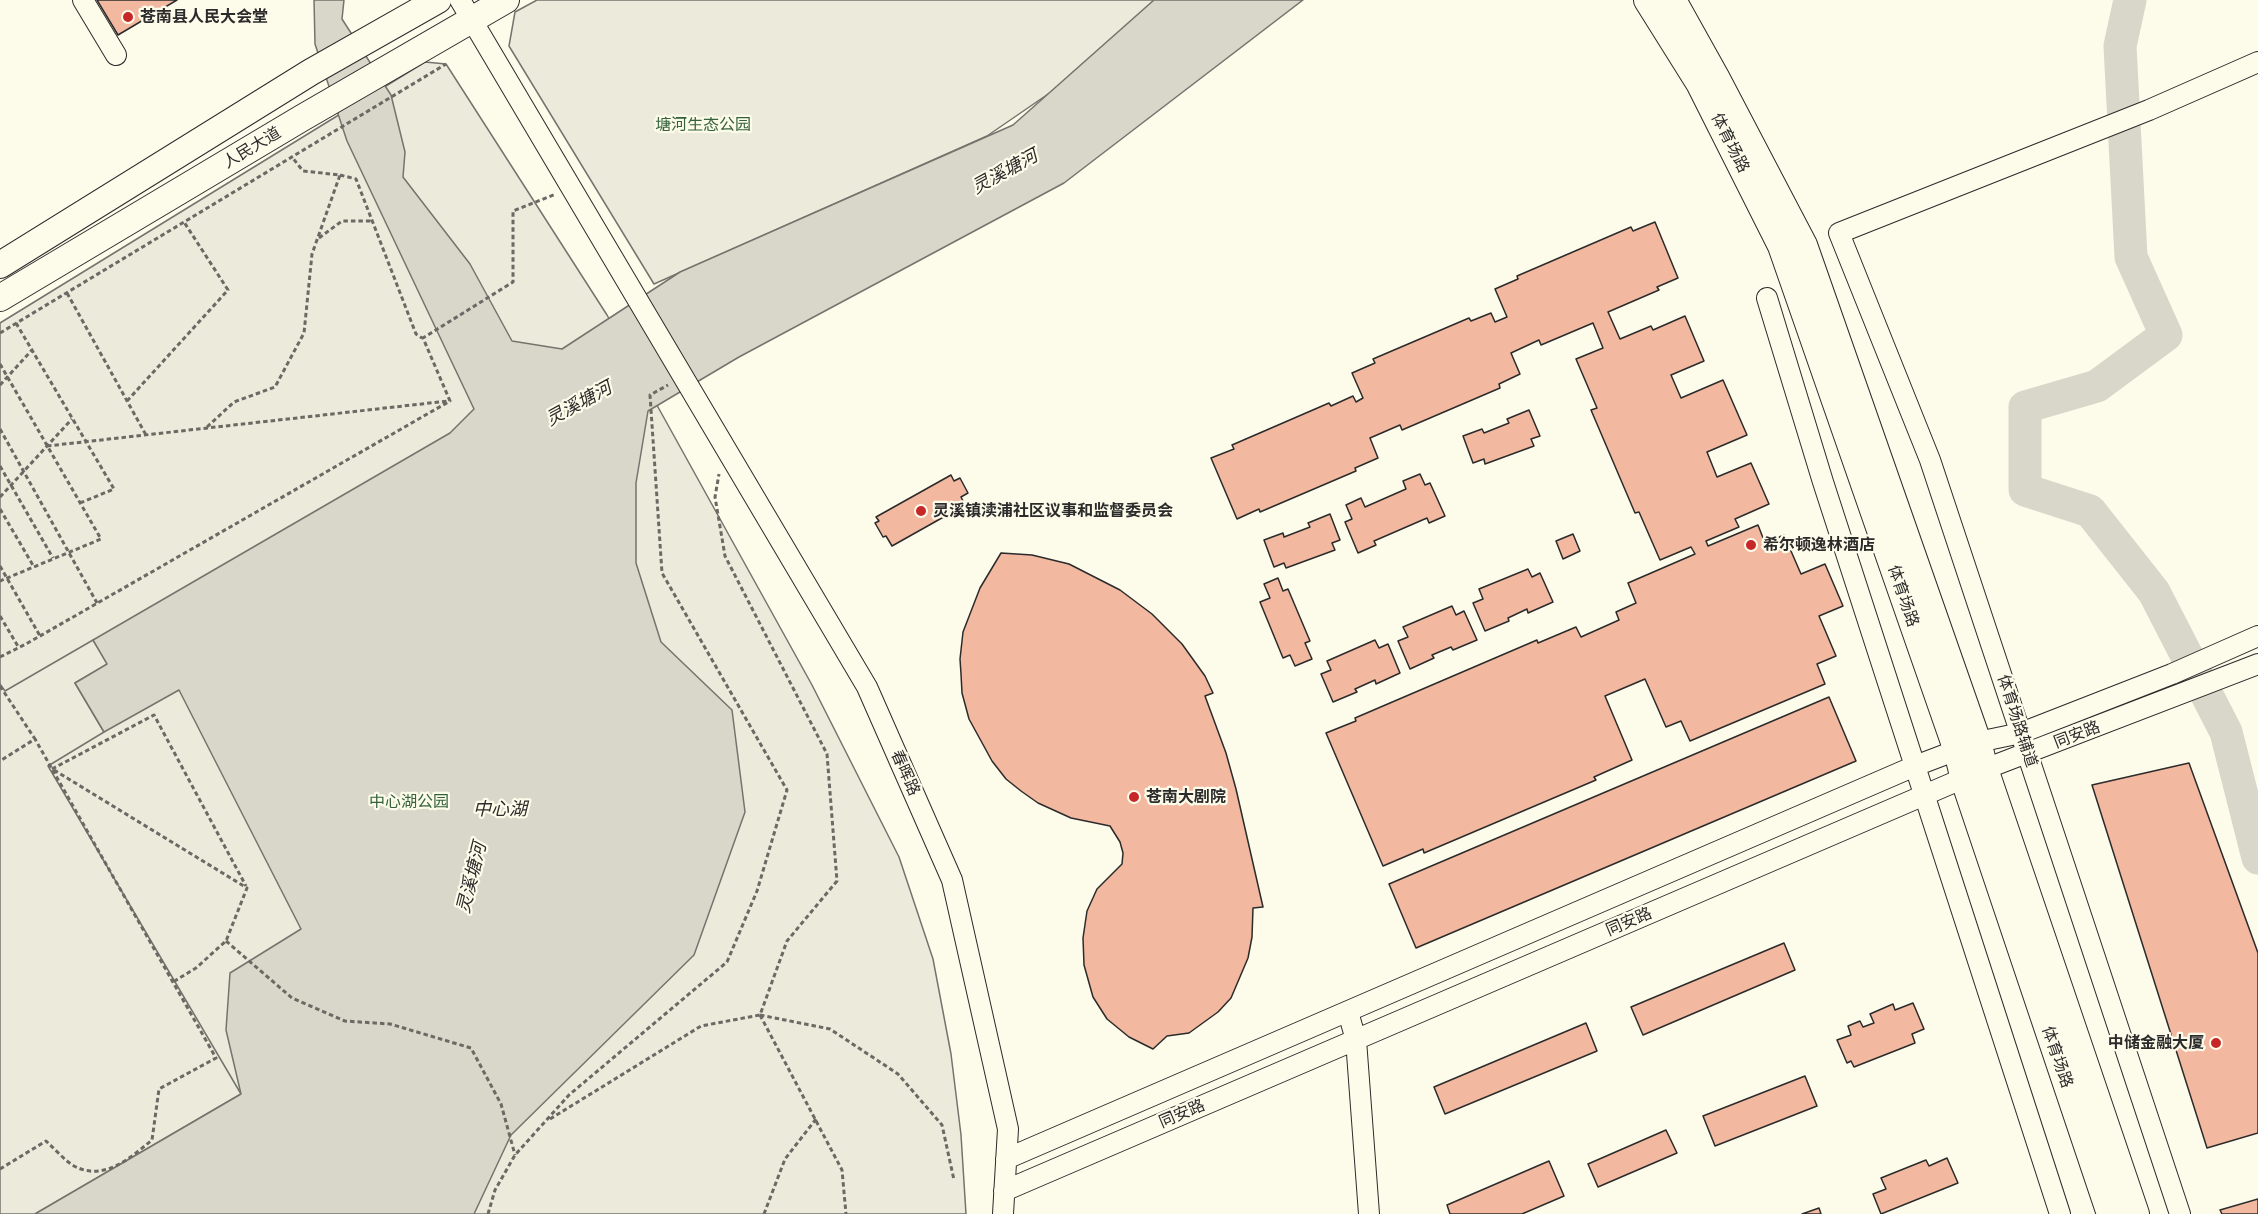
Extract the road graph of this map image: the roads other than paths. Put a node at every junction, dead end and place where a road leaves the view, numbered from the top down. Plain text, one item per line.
1 (83, 0) edge
2 (438, 0) edge
3 (506, 0) edge
4 (1647, 0) edge
5 (1673, 0) edge
6 (464, 7) edge
7 (116, 55) dead end
8 (2258, 62) edge
9 (0, 265) edge
10 (0, 298) edge
11 (1767, 298) dead end
12 (2252, 639) edge
13 (2257, 665) edge
14 (2021, 733) junction
15 (1968, 746) junction
16 (2027, 754) junction
17 (1915, 766) junction
18 (1975, 774) junction
19 (1925, 795) junction
20 (1348, 1012) junction
21 (1356, 1040) junction
22 (1006, 1159) junction
23 (1004, 1191) junction
24 (1003, 1214) edge
25 (1369, 1214) edge
26 (2060, 1214) edge
27 (2110, 1214) edge
28 (2136, 1214) edge
29 (2180, 1214) edge

1 - 7 street
2 - 9 main road, 人民大道
3 - 6 main road, 人民大道
4 - 15 main road, 体育场路
5 - 15 main road, 体育场路
6 - 10 main road, 人民大道
6 - 22 street, 春晖路
8 - 14 street, 体育场路辅道
11 - 17 street
12 - 14 street, 同安路
13 - 16 street, 同安路
14 - 15 street, 同安路
14 - 16 street, 体育场路辅道
15 - 17 street, 同安路
15 - 18 main road, 体育场路
16 - 18 street, 同安路
16 - 29 street, 体育场路辅道
17 - 19 street
17 - 20 street, 同安路
18 - 19 street, 同安路
18 - 27 main road, 体育场路
18 - 28 main road, 体育场路
19 - 21 street, 同安路
19 - 26 street
20 - 21 street
20 - 22 street, 同安路
21 - 23 street, 同安路
21 - 25 street
22 - 23 street, 春晖路
23 - 24 street, 春晖路

